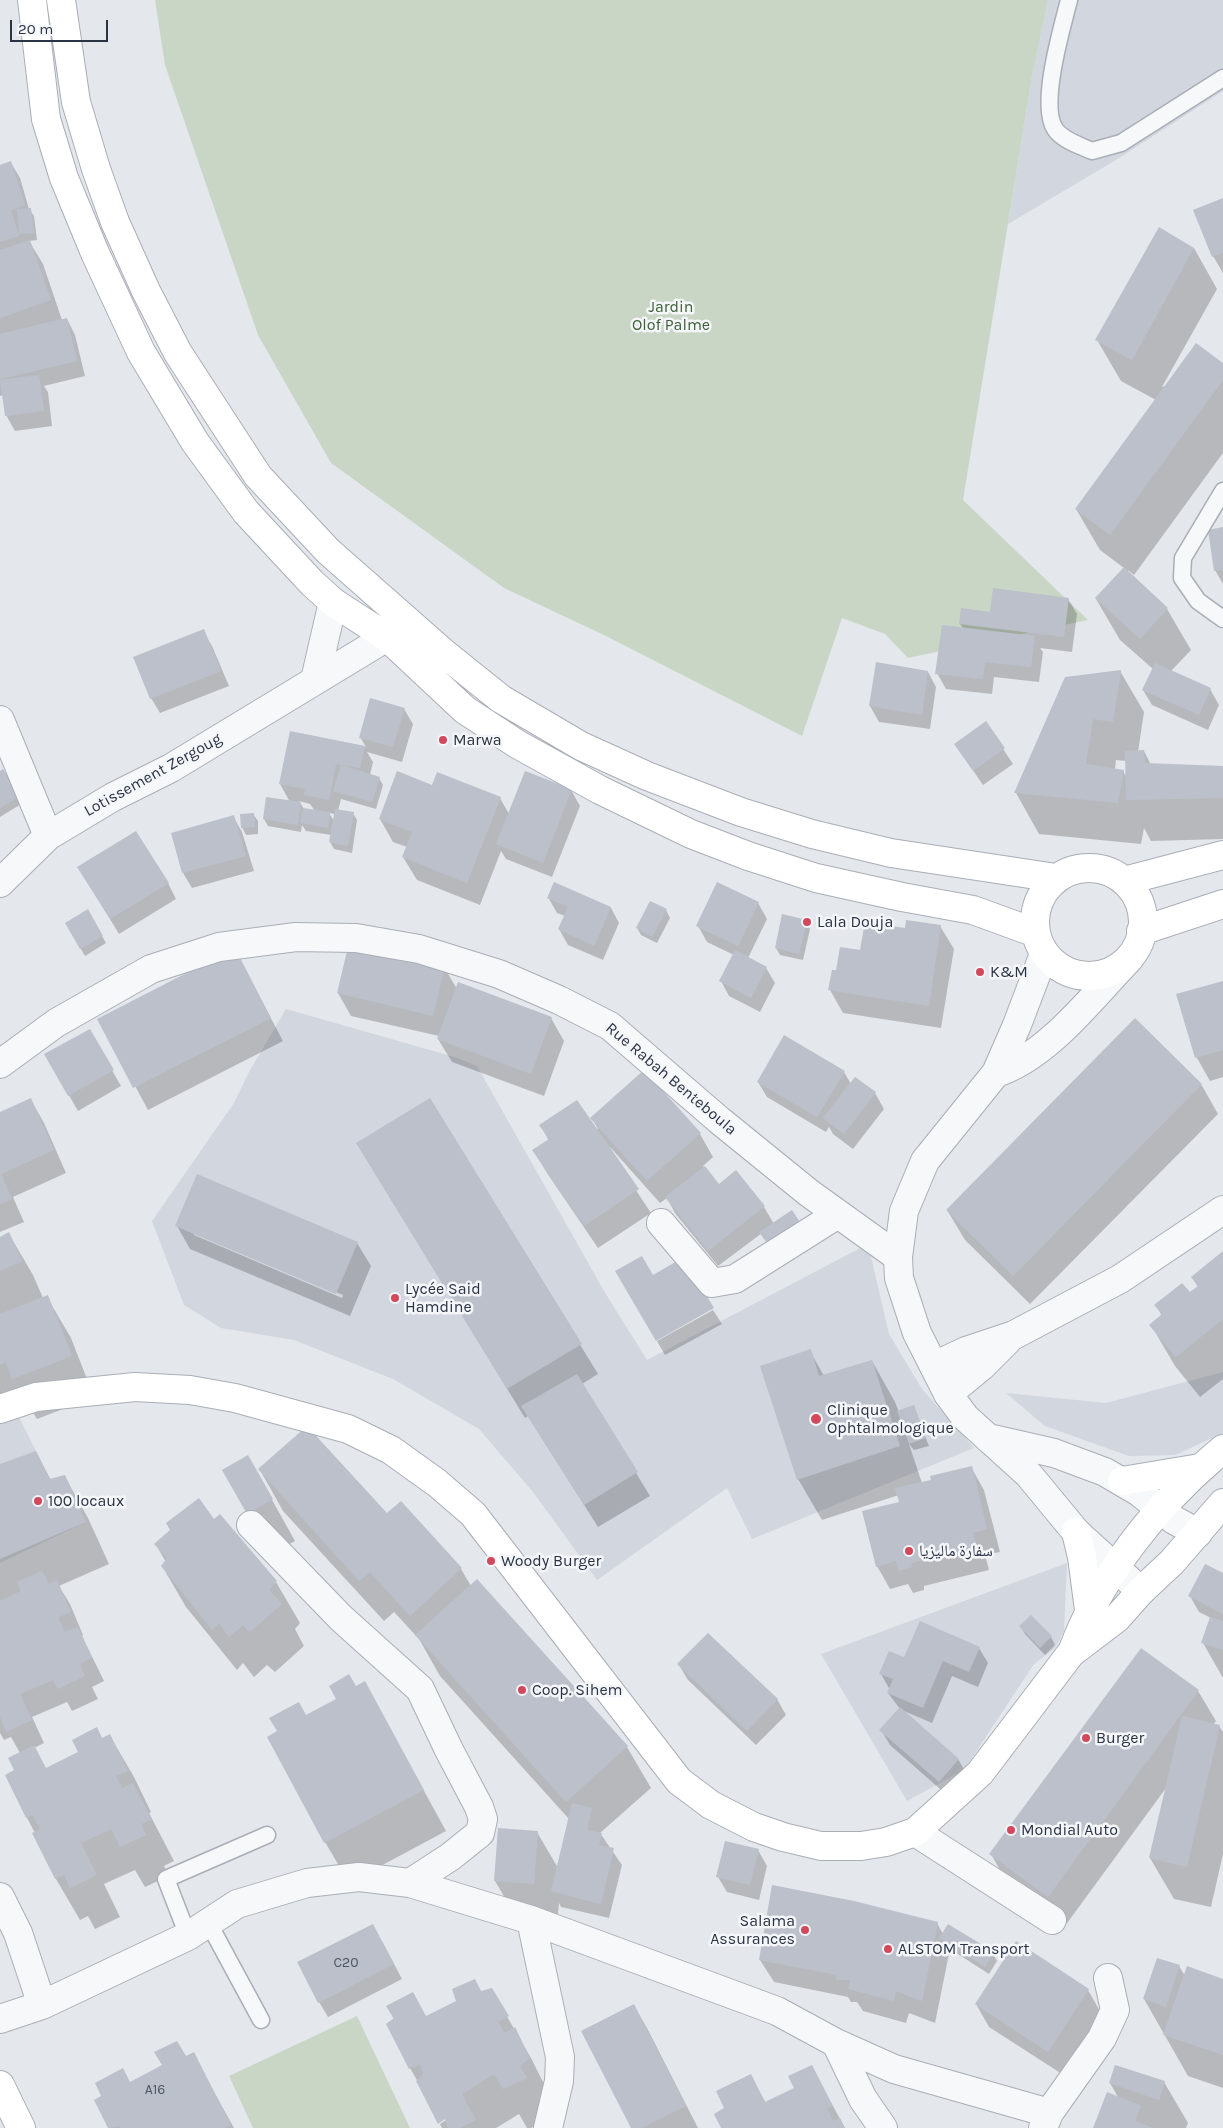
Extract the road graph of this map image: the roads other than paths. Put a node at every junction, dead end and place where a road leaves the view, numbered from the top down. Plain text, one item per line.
1 (32, 0) edge
2 (61, 0) edge
3 (1069, 0) edge
4 (1223, 78) edge
5 (1223, 491) edge
6 (333, 602) junction
7 (1223, 620) edge
8 (387, 637) junction
9 (315, 680) junction
10 (0, 720) edge
11 (48, 836) junction
12 (1223, 855) edge
13 (1056, 878) junction
14 (1124, 881) junction
15 (0, 883) edge
16 (1223, 904) edge
17 (1141, 931) junction
18 (1040, 943) junction
19 (1129, 959) junction
20 (0, 1064) edge
21 (996, 1073) junction
22 (1223, 1210) edge
23 (838, 1214) junction
24 (661, 1223) dead end
25 (898, 1257) junction
26 (1014, 1335) junction
27 (934, 1366) junction
28 (948, 1394) junction
29 (0, 1409) edge
30 (986, 1437) junction
31 (1223, 1449) edge
32 (1200, 1468) junction
33 (1122, 1481) junction
34 (1223, 1503) edge
35 (1161, 1511) junction
36 (251, 1526) dead end
37 (1076, 1532) junction
38 (1198, 1533) junction
39 (1114, 1568) junction
40 (1140, 1592) junction
41 (1089, 1610) junction
42 (1071, 1652) junction
43 (915, 1832) junction
44 (267, 1835) dead end
45 (410, 1884) junction
46 (0, 1897) edge
47 (531, 1920) junction
48 (1052, 1920) dead end
49 (198, 1929) junction
50 (1108, 1978) dead end
51 (42, 2005) junction
52 (0, 2019) edge
53 (261, 2020) dead end
54 (836, 2042) junction
55 (0, 2085) edge
56 (1046, 2121) edge
57 (21, 2128) edge
58 (548, 2128) edge
59 (883, 2128) edge

1 - 6 main road
2 - 13 main road
3 - 4 lane
5 - 7 lane
6 - 8 main road
6 - 9 street
8 - 9 street, Lotissement Zergoug
8 - 18 main road
9 - 11 street, Lotissement Zergoug
10 - 11 street
11 - 15 street, Lotissement Zergoug
12 - 14 main road
13 - 14 main road
13 - 18 main road
14 - 17 main road
16 - 17 main road
17 - 19 main road
18 - 19 main road
18 - 21 street
19 - 21 street
20 - 23 street, Rue Rabah Benteboula
21 - 25 street
22 - 26 street
23 - 24 street
23 - 25 street, Rue Rabah Benteboula
25 - 27 street
26 - 27 street
26 - 28 street
27 - 28 street
28 - 30 street
29 - 43 main road
30 - 33 street
30 - 37 street
31 - 32 main road
32 - 33 main road
32 - 35 main road
33 - 35 street
34 - 38 main road
35 - 38 street
35 - 39 main road
36 - 45 street
37 - 39 street
37 - 41 main road
38 - 40 main road
39 - 40 street
39 - 41 main road
40 - 42 main road
41 - 42 main road
42 - 43 main road
43 - 48 street
44 - 49 lane
45 - 47 street
45 - 49 street
46 - 51 street
47 - 54 street
47 - 58 street
49 - 51 street
49 - 53 lane
50 - 56 street
51 - 52 street
54 - 56 street
54 - 59 street
55 - 57 main road

